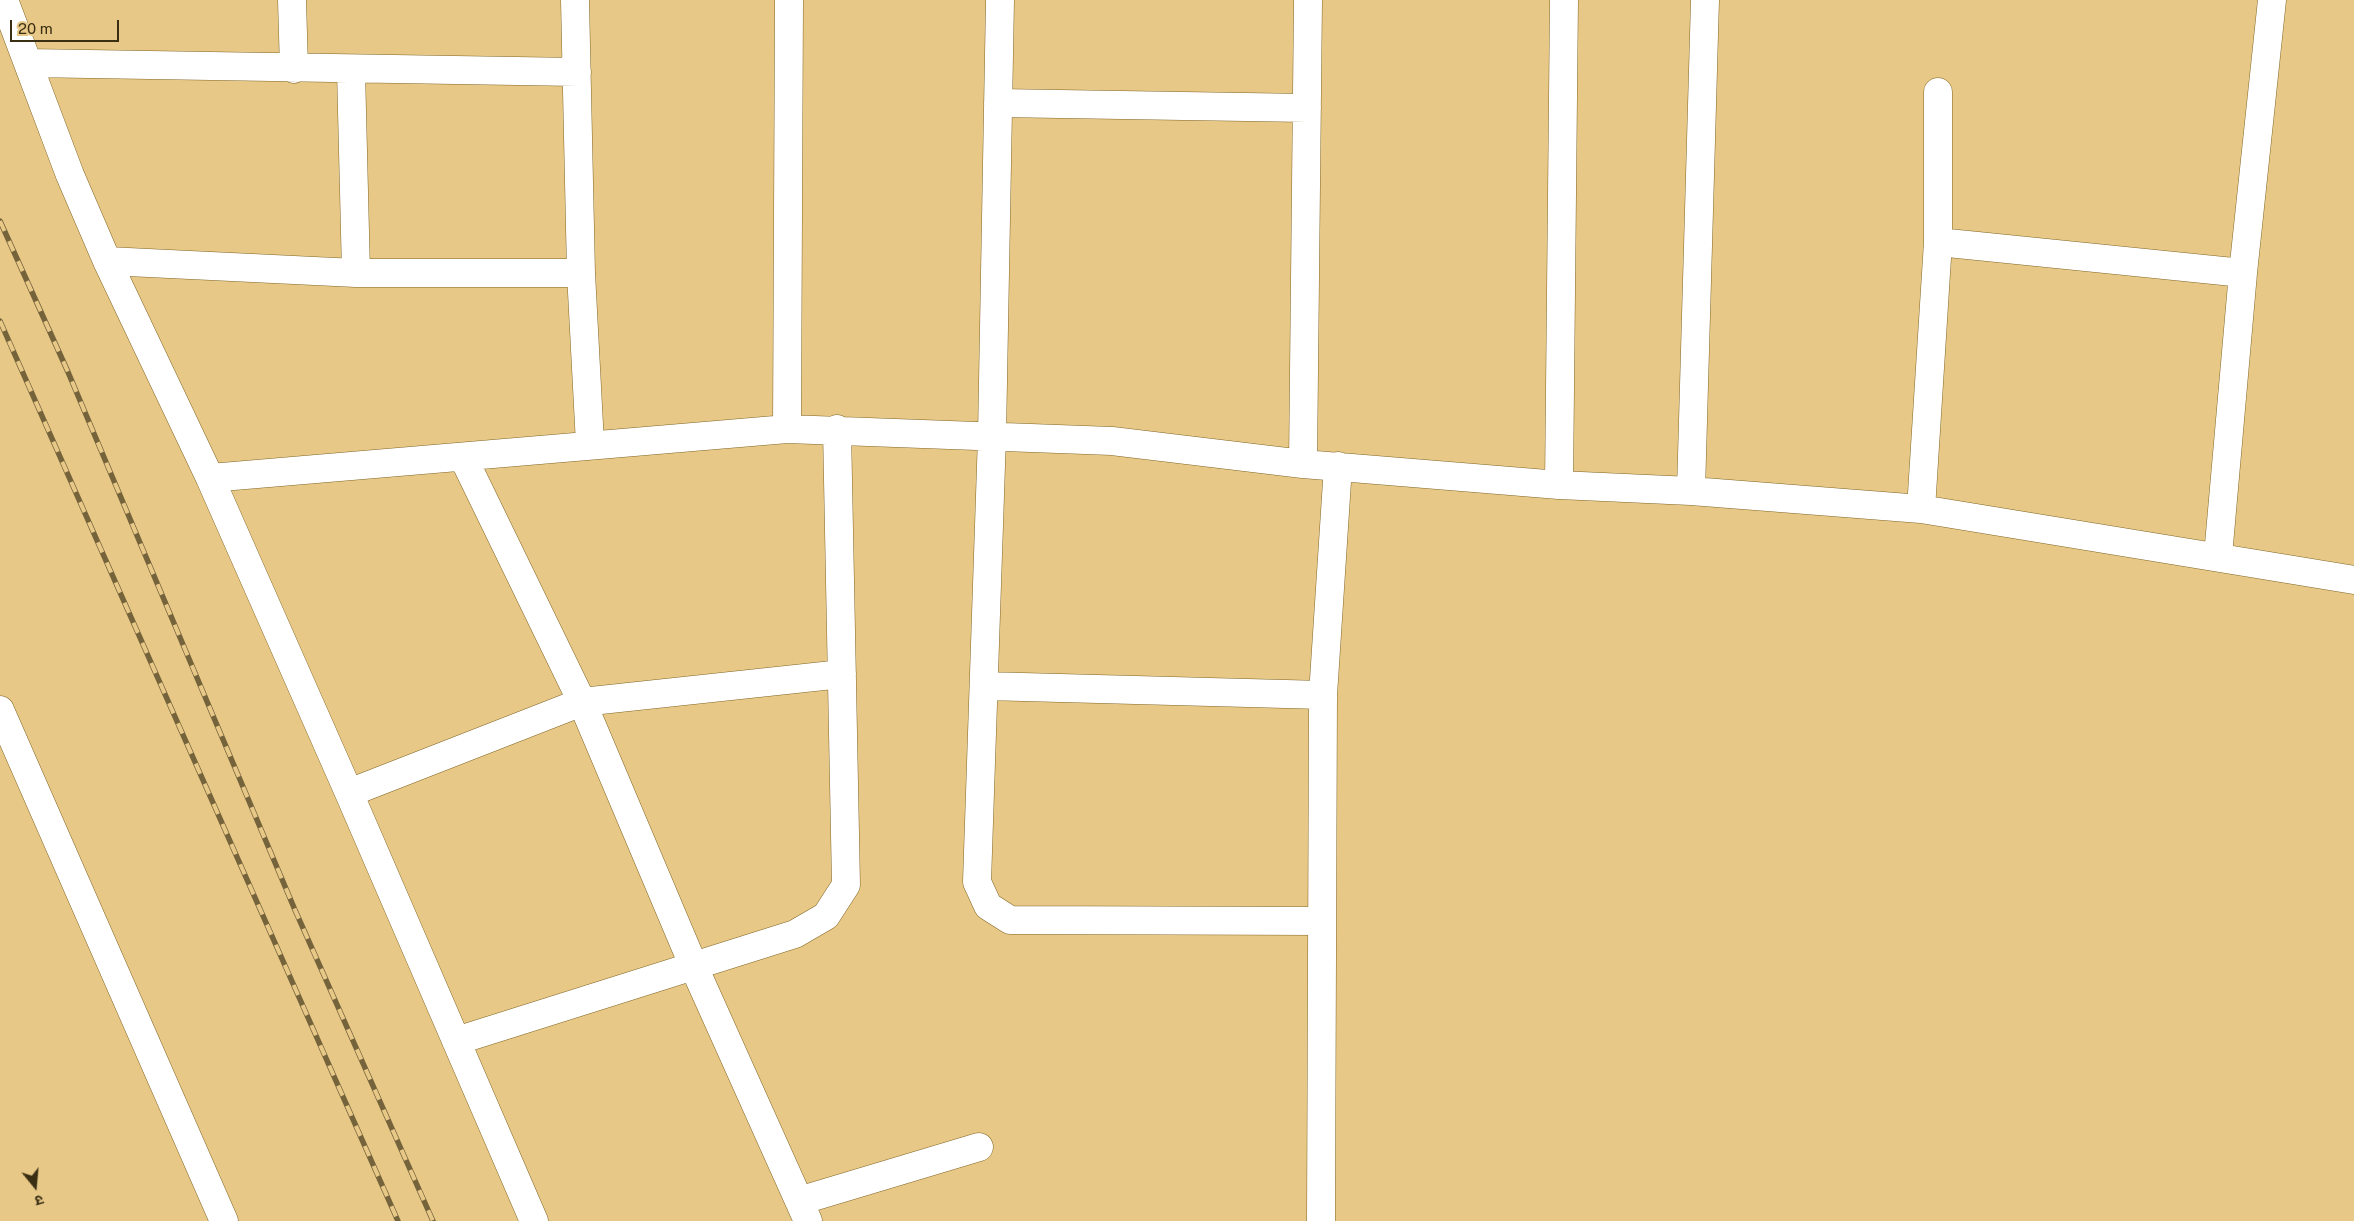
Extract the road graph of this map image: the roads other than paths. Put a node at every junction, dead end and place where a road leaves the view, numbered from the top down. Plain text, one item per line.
1 (4, 0) edge
2 (292, 0) edge
3 (575, 0) edge
4 (789, 0) edge
5 (1000, 0) edge
6 (1308, 0) edge
7 (1564, 0) edge
8 (1705, 0) edge
9 (2272, 0) edge
10 (28, 63) junction
11 (294, 69) junction
12 (351, 70) junction
13 (577, 72) junction
14 (1938, 92) dead end
15 (998, 103) junction
16 (1307, 108) junction
17 (1938, 242) junction
18 (107, 261) junction
19 (356, 273) junction
20 (581, 273) junction
21 (2243, 274) junction
22 (787, 429) junction
23 (837, 429) junction
24 (992, 436) junction
25 (590, 444) junction
26 (464, 457) junction
27 (1304, 464) junction
28 (1338, 466) junction
29 (210, 478) junction
30 (1559, 484) junction
31 (1691, 491) junction
32 (1921, 509) junction
33 (2218, 556) junction
34 (2354, 580) edge
35 (842, 674) junction
36 (985, 686) junction
37 (1323, 695) junction
38 (582, 702) junction
39 (0, 710) edge
40 (349, 793) junction
41 (1322, 922) junction
42 (694, 967) junction
43 (456, 1041) junction
44 (979, 1147) dead end
45 (803, 1211) edge
46 (224, 1221) edge
47 (534, 1221) edge
48 (1322, 1221) edge

1 - 10 street
2 - 11 street
3 - 13 street
4 - 22 street
5 - 15 street
6 - 16 street
7 - 30 street
8 - 31 street
9 - 21 street
10 - 11 street
10 - 18 street
11 - 12 street
12 - 13 street
12 - 19 street
13 - 20 street
14 - 17 street
15 - 16 street
15 - 24 street
16 - 27 street
17 - 21 street
17 - 32 street
18 - 19 street
18 - 29 street
19 - 20 street
20 - 25 street
21 - 33 street
22 - 23 street
22 - 25 street
23 - 24 street
23 - 35 street
24 - 27 street
24 - 36 street
25 - 26 street
26 - 29 street
26 - 38 street
27 - 28 street
28 - 30 street
28 - 37 street
29 - 40 street
30 - 31 street
31 - 32 street
32 - 33 street
33 - 34 street
35 - 38 street
35 - 42 street
36 - 37 street
36 - 41 street
37 - 41 street
38 - 40 street
38 - 42 street
39 - 46 street
40 - 43 street
41 - 48 street
42 - 43 street
42 - 45 street
43 - 47 street
44 - 45 street

